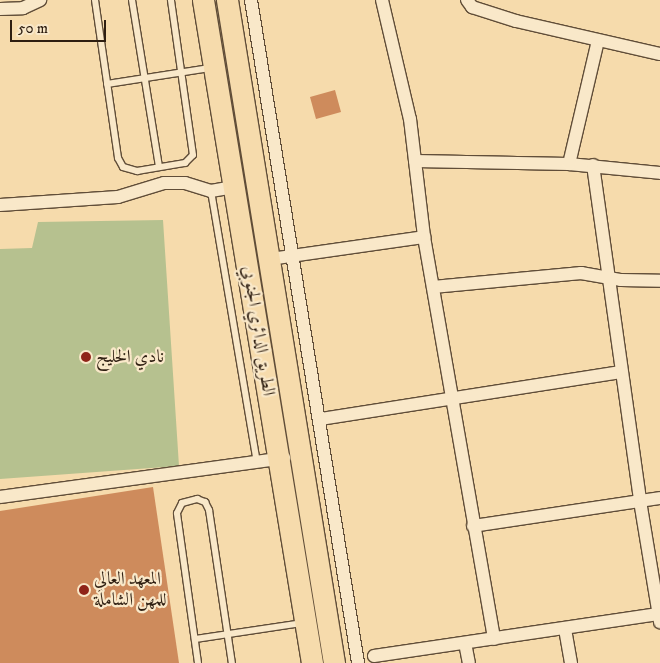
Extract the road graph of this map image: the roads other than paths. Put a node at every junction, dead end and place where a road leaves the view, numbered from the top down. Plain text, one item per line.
1 (40, 0) edge
2 (95, 0) edge
3 (132, 0) edge
4 (171, 0) edge
5 (204, 0) edge
6 (227, 0) edge
7 (251, 0) edge
8 (382, 0) edge
9 (467, 0) edge
10 (0, 9) edge
11 (598, 40) junction
12 (660, 54) edge
13 (215, 67) junction
14 (182, 72) junction
15 (144, 78) junction
16 (107, 84) junction
17 (415, 161) junction
18 (569, 164) junction
19 (593, 166) junction
20 (159, 167) junction
21 (660, 173) edge
22 (234, 187) junction
23 (211, 191) junction
24 (0, 205) edge
25 (424, 237) junction
26 (293, 256) junction
27 (270, 259) junction
28 (607, 278) junction
29 (660, 281) edge
30 (433, 287) junction
31 (621, 372) junction
32 (451, 399) junction
33 (321, 419) junction
34 (301, 456) junction
35 (279, 459) junction
36 (257, 462) junction
37 (0, 497) edge
38 (660, 498) edge
39 (640, 501) junction
40 (473, 526) junction
41 (660, 617) edge
42 (305, 622) junction
43 (565, 629) junction
44 (227, 634) junction
45 (195, 639) junction
46 (494, 639) junction
47 (465, 643) junction
48 (374, 656) dead end
49 (198, 663) edge
50 (232, 663) edge
51 (312, 663) edge
52 (334, 663) edge
53 (358, 663) edge
54 (469, 663) edge
55 (571, 663) edge

1 - 10 street
2 - 16 lane
3 - 15 lane
4 - 14 lane
5 - 13 main road, الطريق الدائري الجنوبي
6 - 27 main road, الطريق الدائري الجنوبي
7 - 26 street
8 - 17 street
9 - 11 street
11 - 12 street
11 - 18 street
13 - 14 lane
13 - 22 main road, الطريق الدائري الجنوبي
14 - 15 lane
14 - 20 lane
15 - 16 lane
15 - 20 lane
16 - 20 lane
17 - 18 street
17 - 25 street
18 - 19 street
19 - 21 street
19 - 28 street
22 - 23 street
22 - 35 main road, الطريق الدائري الجنوبي
23 - 24 street
23 - 36 lane
25 - 26 street
25 - 30 street
26 - 27 street
26 - 33 street
27 - 34 main road, الطريق الدائري الجنوبي
28 - 29 street
28 - 30 street
28 - 31 street
30 - 32 street
31 - 32 street
31 - 39 street
32 - 33 street
32 - 40 street
33 - 53 street
34 - 35 street
34 - 52 main road, الطريق الدائري الجنوبي
35 - 36 street
35 - 42 main road, الطريق الدائري الجنوبي
36 - 37 street
38 - 39 street
39 - 40 street
39 - 41 street
40 - 46 street
41 - 43 street
42 - 44 lane
42 - 51 main road, الطريق الدائري الجنوبي
43 - 46 street
43 - 55 street
44 - 45 lane
44 - 45 lane
44 - 50 lane
45 - 49 lane
46 - 47 street
47 - 48 street
47 - 54 street

